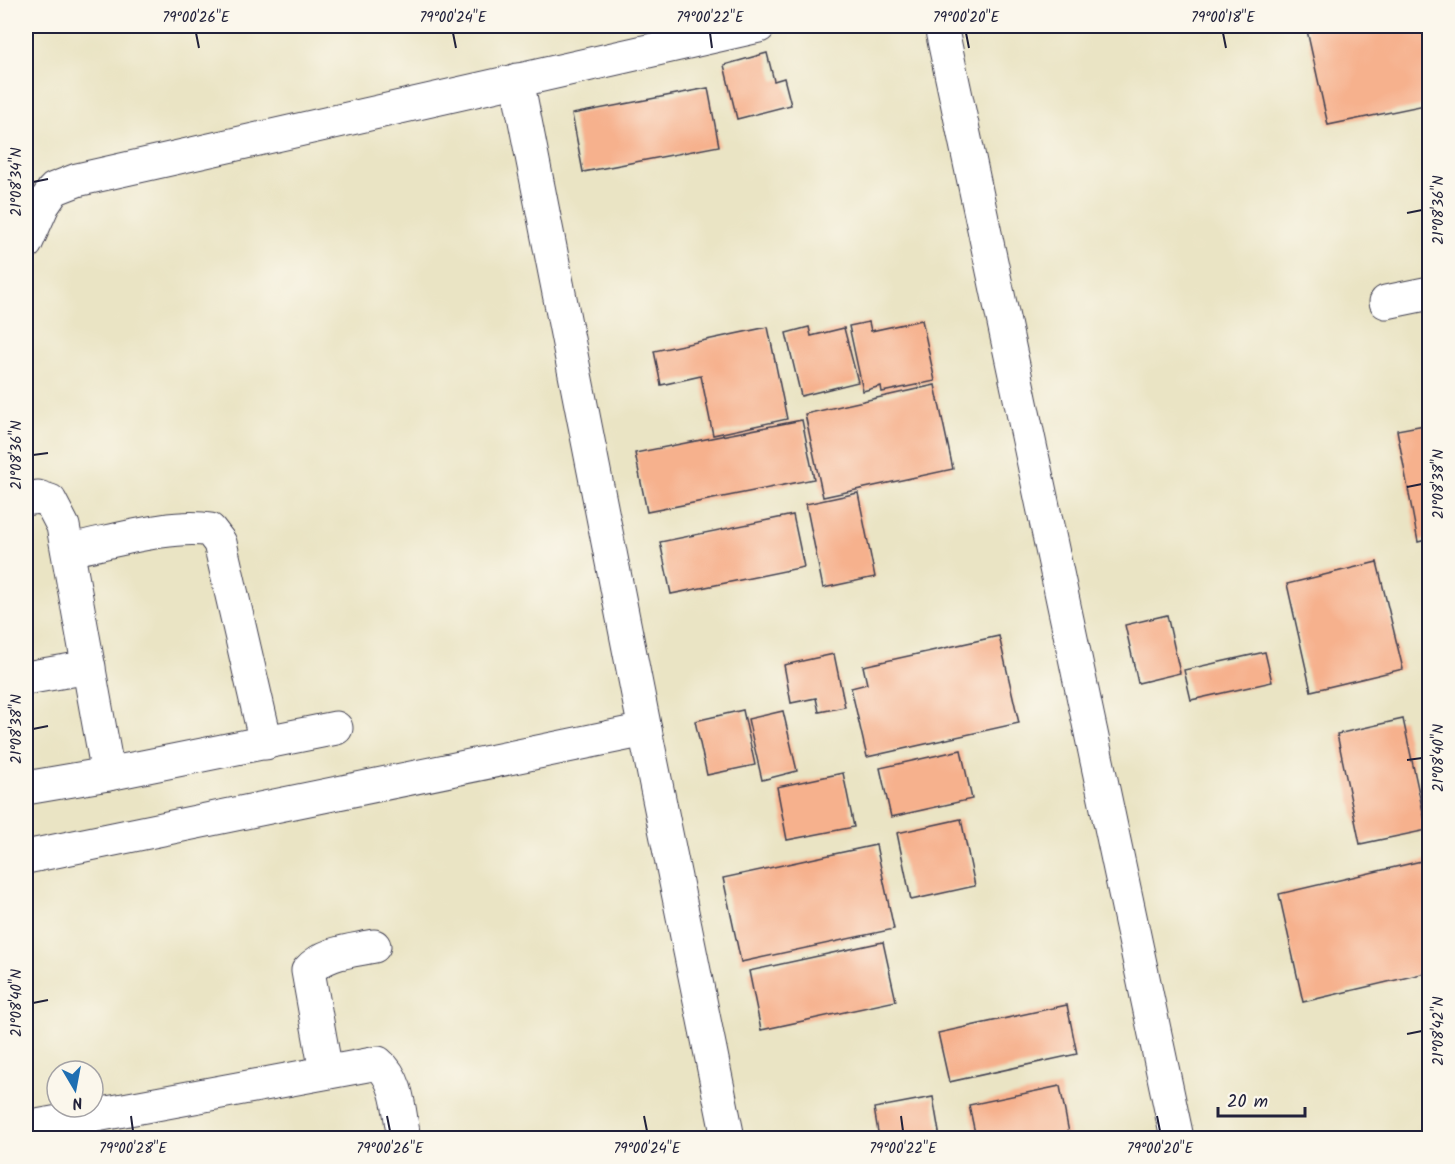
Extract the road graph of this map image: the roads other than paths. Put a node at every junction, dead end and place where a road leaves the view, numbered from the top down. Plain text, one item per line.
1 (759, 26) edge
2 (941, 26) edge
3 (681, 34) edge
4 (517, 80) junction
5 (26, 243) edge
6 (1430, 293) edge
7 (1386, 302) dead end
8 (26, 499) edge
9 (68, 550) junction
10 (89, 667) junction
11 (26, 678) edge
12 (336, 728) dead end
13 (645, 730) junction
14 (266, 743) junction
15 (108, 774) junction
16 (26, 788) edge
17 (26, 857) edge
18 (374, 946) dead end
19 (326, 1072) junction
20 (26, 1128) edge
21 (404, 1138) edge
22 (728, 1138) edge
23 (1177, 1138) edge

1 - 3 street
2 - 23 street
3 - 4 street
4 - 5 street
4 - 13 street
6 - 7 street
8 - 9 street
9 - 10 street
9 - 14 street
10 - 11 street
10 - 15 street
12 - 14 street
13 - 17 street
13 - 22 street
14 - 15 street
15 - 16 street
18 - 19 street
19 - 20 street
19 - 21 street

